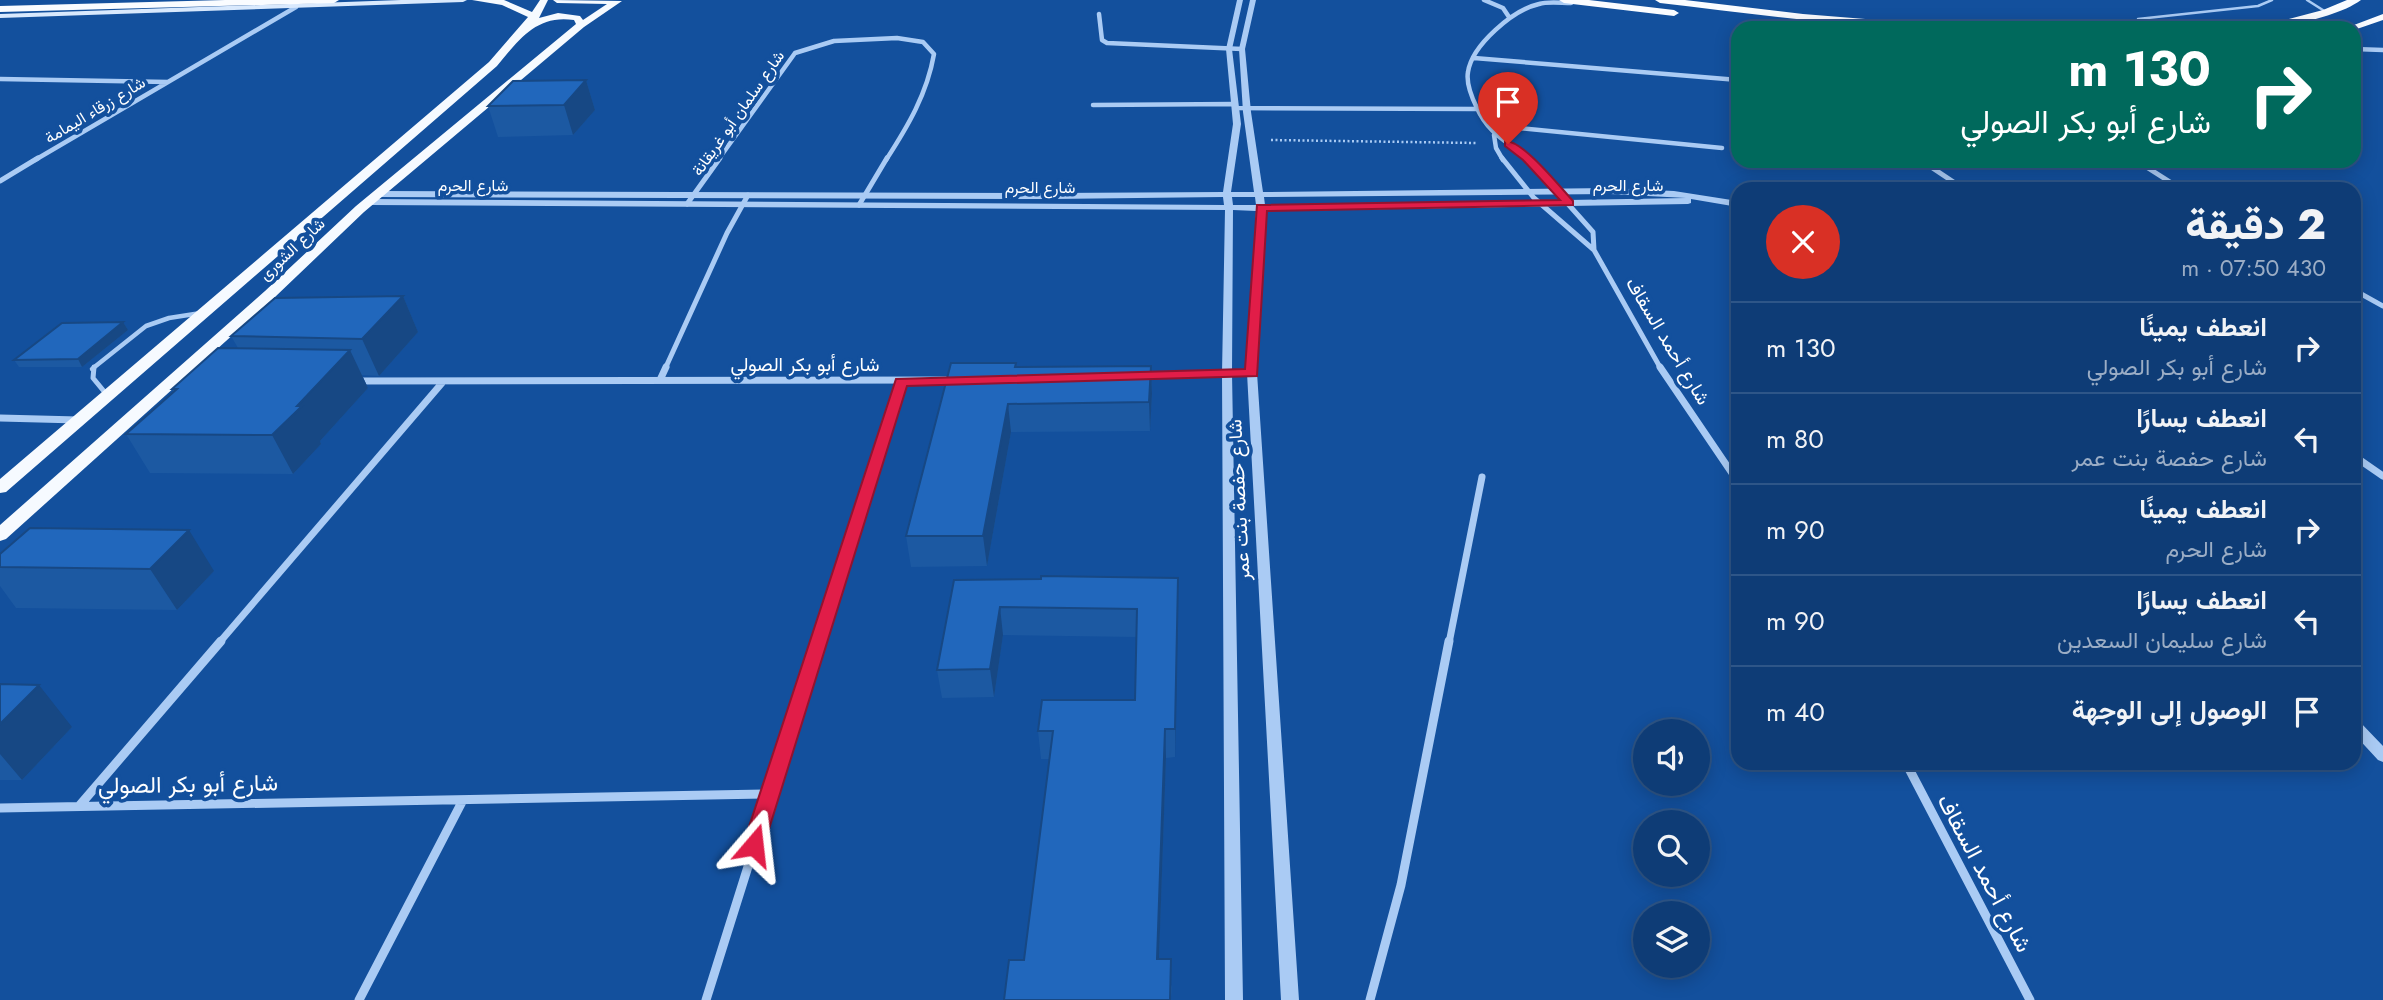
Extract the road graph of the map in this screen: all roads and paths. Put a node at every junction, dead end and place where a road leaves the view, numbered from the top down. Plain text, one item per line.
1 (141, 0) edge
2 (327, 0) edge
3 (334, 0) edge
4 (446, 0) edge
5 (463, 0) edge
6 (476, 0) edge
7 (544, 0) edge
8 (557, 0) edge
9 (1240, 0) edge
10 (1253, 0) edge
11 (1484, 0) edge
12 (1564, 0) edge
13 (1660, 0) edge
14 (2272, 0) edge
15 (2308, 0) edge
16 (2356, 0) edge
17 (439, 1) edge
18 (622, 1) edge
19 (1596, 4) junction
20 (0, 7) edge
21 (296, 7) junction
22 (2326, 12) junction
23 (1099, 14) dead end
24 (0, 16) edge
25 (1509, 16) junction
26 (2383, 17) edge
27 (2138, 19) dead end
28 (1753, 21) edge
29 (1853, 21) edge
30 (2289, 21) edge
31 (531, 22) junction
32 (580, 25) junction
33 (2361, 25) edge
34 (1235, 49) junction
35 (2361, 49) edge
36 (2383, 50) edge
37 (1474, 58) junction
38 (0, 79) edge
39 (1731, 79) edge
40 (168, 82) junction
41 (1093, 105) dead end
42 (1239, 106) junction
43 (1477, 109) junction
44 (1488, 125) junction
45 (1494, 135) junction
46 (1251, 140) junction
47 (1494, 143) junction
48 (1722, 148) dead end
49 (1932, 168) edge
50 (2148, 168) edge
51 (0, 181) edge
52 (1954, 182) edge
53 (2170, 182) edge
54 (1529, 191) junction
55 (1558, 191) junction
56 (1227, 193) junction
57 (864, 194) junction
58 (1260, 194) junction
59 (694, 195) junction
60 (748, 195) junction
61 (375, 198) junction
62 (1709, 199) junction
63 (1052, 200) junction
64 (1569, 203) junction
65 (1731, 203) edge
66 (687, 204) junction
67 (1540, 204) junction
68 (859, 205) junction
69 (741, 206) junction
70 (1230, 207) junction
71 (1261, 208) junction
72 (1594, 250) junction
73 (2361, 294) edge
74 (2383, 306) edge
75 (207, 312) junction
76 (1227, 373) junction
77 (1252, 373) junction
78 (1132, 375) edge
79 (660, 380) junction
80 (969, 380) edge
81 (348, 381) dead end
82 (901, 382) junction
83 (442, 383) junction
84 (109, 397) junction
85 (0, 418) edge
86 (79, 420) junction
87 (2361, 461) edge
88 (1731, 472) edge
89 (2383, 476) edge
90 (1482, 477) dead end
91 (0, 488) edge
92 (0, 535) edge
93 (2361, 732) edge
94 (2383, 756) edge
95 (1910, 770) edge
96 (769, 794) junction
97 (463, 800) junction
98 (80, 805) junction
99 (0, 808) edge
100 (359, 1000) edge
101 (706, 1000) edge
102 (1234, 1000) edge
103 (1290, 1000) edge
104 (1370, 1000) edge
105 (2030, 1000) edge

1 - 20 highway
2 - 3 highway
2 - 20 highway
4 - 17 main road
5 - 17 main road
6 - 31 main road
7 - 31 main road, شارع الشورى
8 - 18 main road
9 - 34 street, شارع حفصة بنت عمر
10 - 34 street, شارع حفصة بنت عمر
11 - 25 street
12 - 19 highway
13 - 29 highway
14 - 27 lane
15 - 22 lane
16 - 22 highway
17 - 21 main road
18 - 32 main road, شارع الشورى
19 - 25 street
19 - 28 highway
21 - 24 main road
21 - 40 street
22 - 30 highway
23 - 34 street
25 - 37 street
26 - 33 highway
31 - 32 main road
31 - 75 main road, شارع الشورى
32 - 61 main road, شارع الشورى
34 - 42 street, شارع حفصة بنت عمر
35 - 36 street
37 - 39 street
37 - 43 street
38 - 40 street, شارع زرقاء اليمامة
40 - 51 street, شارع زرقاء اليمامة
41 - 42 street
42 - 43 street
42 - 46 street, شارع حفصة بنت عمر
42 - 56 street, شارع حفصة بنت عمر
43 - 44 street
44 - 45 street
44 - 48 street
45 - 47 street
45 - 55 street, شارع أحمد السقاف
46 - 47 path
46 - 58 street, شارع حفصة بنت عمر
47 - 54 street, شارع أحمد السقاف
49 - 52 street
50 - 53 street
54 - 55 street, شارع الحرم
54 - 58 street, شارع الحرم
54 - 67 street, شارع أحمد السقاف
55 - 62 street, شارع الحرم
55 - 64 street, شارع أحمد السقاف
56 - 58 street, شارع الحرم
56 - 63 street, شارع الحرم
56 - 70 street, شارع حفصة بنت عمر
57 - 59 street, شارع سلمان أبو غريقانة
57 - 60 street, شارع الحرم
57 - 63 street, شارع الحرم
57 - 68 street, شارع سلمان أبو غريقانة
58 - 71 street, شارع حفصة بنت عمر
59 - 60 street, شارع الحرم
59 - 61 street, شارع الحرم
59 - 66 street, شارع سلمان أبو غريقانة
60 - 69 street
61 - 66 street, شارع الحرم
61 - 92 main road, شارع الشورى
62 - 64 street, شارع الحرم
62 - 65 street, شارع الحرم
63 - 68 street, شارع الحرم
63 - 70 street, شارع الحرم
64 - 67 street, شارع الحرم
64 - 72 street, شارع أحمد السقاف
66 - 69 street, شارع الحرم
67 - 71 street, شارع الحرم
67 - 72 street, شارع أحمد السقاف
68 - 69 street, شارع الحرم
69 - 79 street
70 - 71 street, شارع الحرم
70 - 76 street, شارع حفصة بنت عمر
71 - 77 street, شارع حفصة بنت عمر
72 - 88 street, شارع أحمد السقاف
73 - 74 street
75 - 84 main road, شارع الشورى
75 - 84 lane
76 - 77 street
76 - 78 street
76 - 102 street, شارع حفصة بنت عمر
77 - 103 street, شارع حفصة بنت عمر
79 - 82 street, شارع أبو بكر الصولي
79 - 83 street, شارع أبو بكر الصولي
80 - 82 street, شارع أبو بكر الصولي
81 - 83 street, شارع أبو بكر الصولي
82 - 96 street
83 - 98 street, شارع أبو بكر الصولي
84 - 86 main road, شارع الشورى
85 - 86 street
86 - 91 main road, شارع الشورى
87 - 89 street
90 - 104 street
93 - 94 street
95 - 105 street, شارع أحمد السقاف
96 - 97 street, شارع أبو بكر الصولي
96 - 101 street
97 - 98 street, شارع أبو بكر الصولي
97 - 100 street
98 - 99 street

